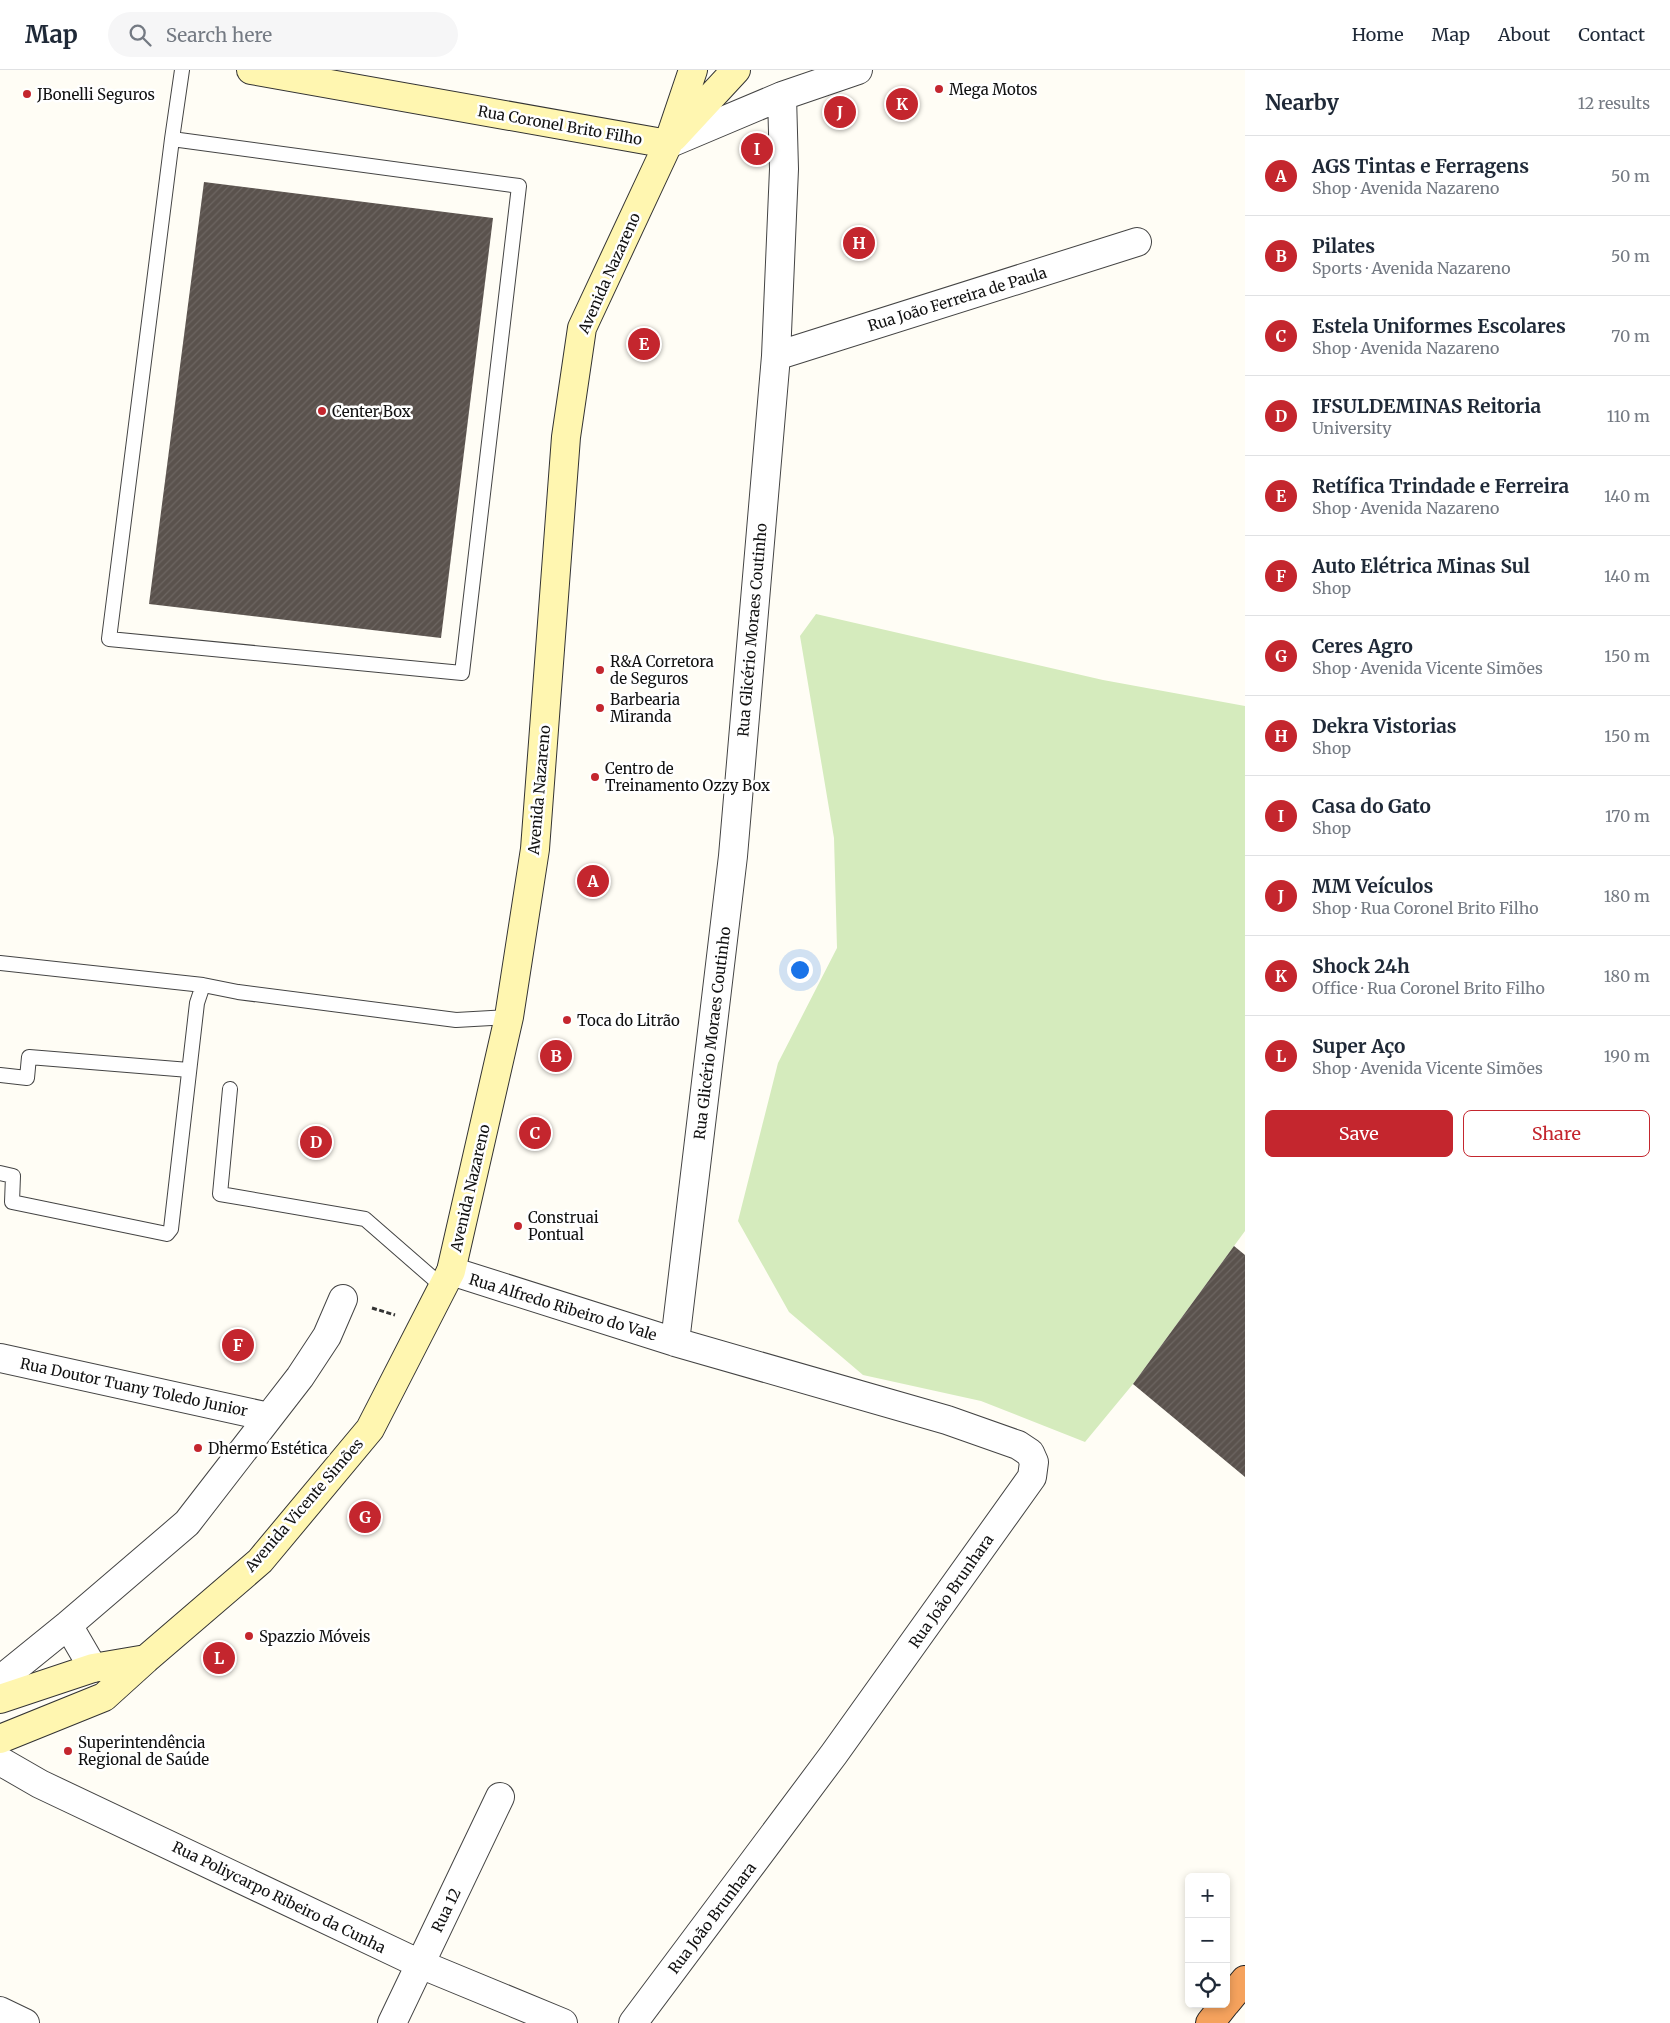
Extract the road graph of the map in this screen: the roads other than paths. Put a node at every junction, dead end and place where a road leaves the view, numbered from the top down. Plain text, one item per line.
1 (182, 70) edge
2 (251, 70) edge
3 (693, 70) edge
4 (736, 70) edge
5 (858, 70) edge
6 (782, 96) junction
7 (172, 139) junction
8 (668, 144) junction
9 (1137, 242) dead end
10 (776, 356) junction
11 (0, 962) edge
12 (203, 985) junction
13 (509, 1017) junction
14 (189, 1070) junction
15 (0, 1076) edge
16 (230, 1089) dead end
17 (0, 1174) edge
18 (447, 1279) junction
19 (343, 1299) road end
20 (675, 1342) junction
21 (0, 1358) edge
22 (268, 1417) junction
23 (370, 1429) joint
24 (68, 1625) junction
25 (146, 1659) junction
26 (93, 1668) junction
27 (0, 1680) edge
28 (0, 1699) edge
29 (0, 1738) edge
30 (0, 1761) edge
31 (500, 1798) dead end
32 (420, 1964) junction
33 (1245, 1980) edge
34 (1230, 1999) edge
35 (1223, 2008) edge
36 (0, 2010) edge
37 (26, 2023) edge
38 (392, 2023) edge
39 (563, 2023) edge
40 (633, 2023) edge
41 (1210, 2023) edge

1 - 7 lane
2 - 8 main road, Rua Coronel Brito Filho
3 - 8 main road
4 - 8 main road
5 - 6 street
6 - 8 street
6 - 10 street, Rua Glicério Moraes Coutinho
7 - 7 lane
8 - 13 main road, Avenida Nazareno
9 - 10 street, Rua João Ferreira de Paula
10 - 20 street, Rua Glicério Moraes Coutinho
11 - 12 lane
12 - 13 lane
12 - 14 lane
13 - 18 main road, Avenida Nazareno
14 - 15 lane
14 - 17 lane
16 - 18 lane
18 - 20 street, Rua Alfredo Ribeiro do Vale
18 - 23 main road, Avenida Nazareno
19 - 22 street
20 - 40 street, Rua João Brunhara
21 - 22 street, Rua Doutor Tuany Toledo Junior
22 - 24 street
23 - 25 main road, Avenida Vicente Simões
24 - 26 street
24 - 27 street
25 - 26 main road
25 - 29 main road, Avenida Vicente Simões
26 - 28 main road
30 - 32 street, Rua Poliycarpo Ribeiro da Cunha
31 - 32 street, Rua 12
32 - 38 street, Rua 12
32 - 39 street, Rua Poliycarpo Ribeiro da Cunha
33 - 34 highway
35 - 41 highway
36 - 37 street

